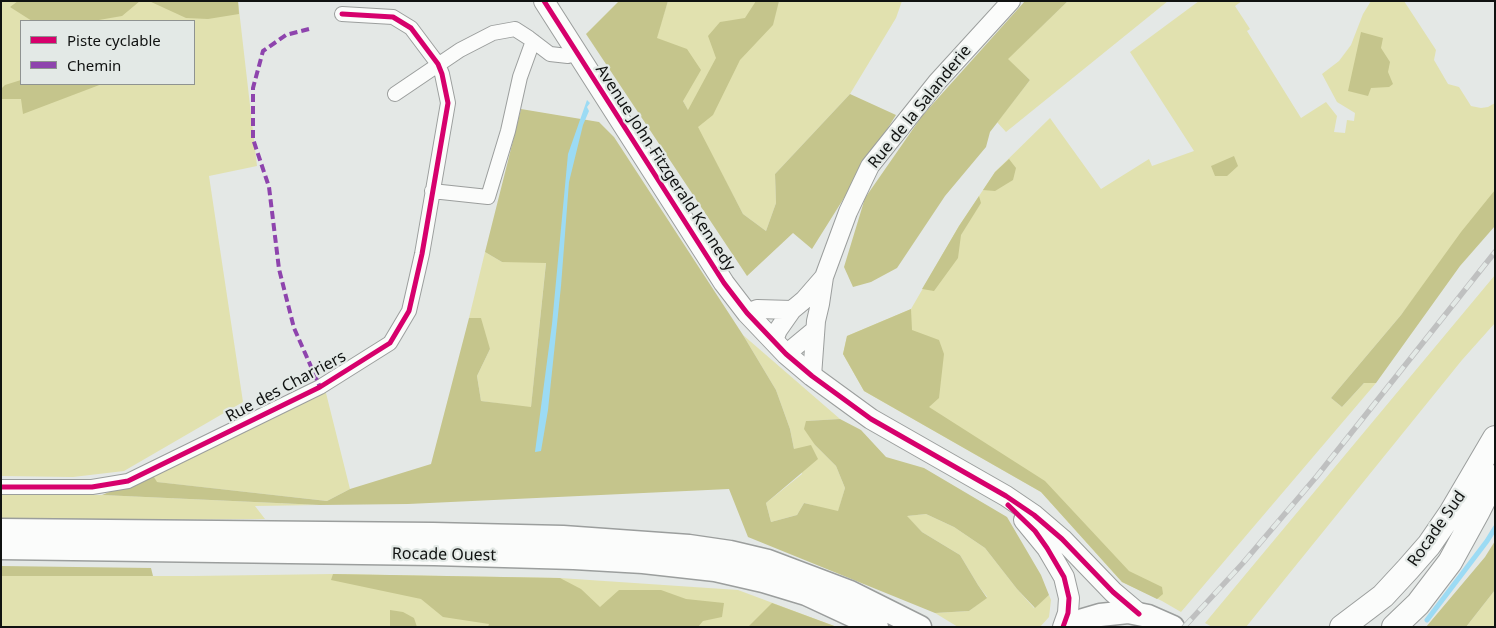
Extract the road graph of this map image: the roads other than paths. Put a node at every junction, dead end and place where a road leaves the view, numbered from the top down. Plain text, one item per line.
1 (544, 1) edge
2 (1012, 1) edge
3 (342, 14) dead end
4 (533, 41) junction
5 (576, 53) junction
6 (438, 64) junction
7 (395, 94) dead end
8 (432, 191) junction
9 (824, 277) junction
10 (792, 310) junction
11 (747, 313) junction
12 (815, 330) junction
13 (780, 347) junction
14 (812, 376) junction
15 (1495, 438) edge
16 (1495, 477) edge
17 (979, 480) junction
18 (1, 487) edge
19 (1, 530) edge
20 (1, 548) edge
21 (1144, 615) junction
22 (877, 627) edge
23 (920, 627) edge
24 (1062, 627) edge
25 (1069, 627) edge
26 (1173, 627) edge
27 (1342, 627) edge
28 (1394, 627) edge

1 - 5 main road, Avenue John Fitzgerald Kennedy
2 - 9 street, Rue de la Salanderie
3 - 6 street
4 - 5 street
4 - 6 street
4 - 8 street
5 - 11 main road, Avenue John Fitzgerald Kennedy
6 - 7 street
6 - 8 street, Rue des Charriers
8 - 18 street, Rue des Charriers
9 - 10 street, Rue de la Salanderie
9 - 12 street
10 - 11 street
10 - 13 street, Rue de la Salanderie
11 - 13 main road, Avenue John Fitzgerald Kennedy
12 - 13 street
12 - 14 street
13 - 14 main road, Avenue John Fitzgerald Kennedy
14 - 17 main road, Avenue John Fitzgerald Kennedy
15 - 27 highway, Rocade Sud
16 - 28 highway, Rocade Sud
17 - 21 main road, Avenue John Fitzgerald Kennedy
17 - 24 main road, Avenue John Fitzgerald Kennedy
19 - 23 main road, Rocade Ouest
20 - 22 main road, Rocade Ouest
21 - 25 main road
21 - 26 main road

